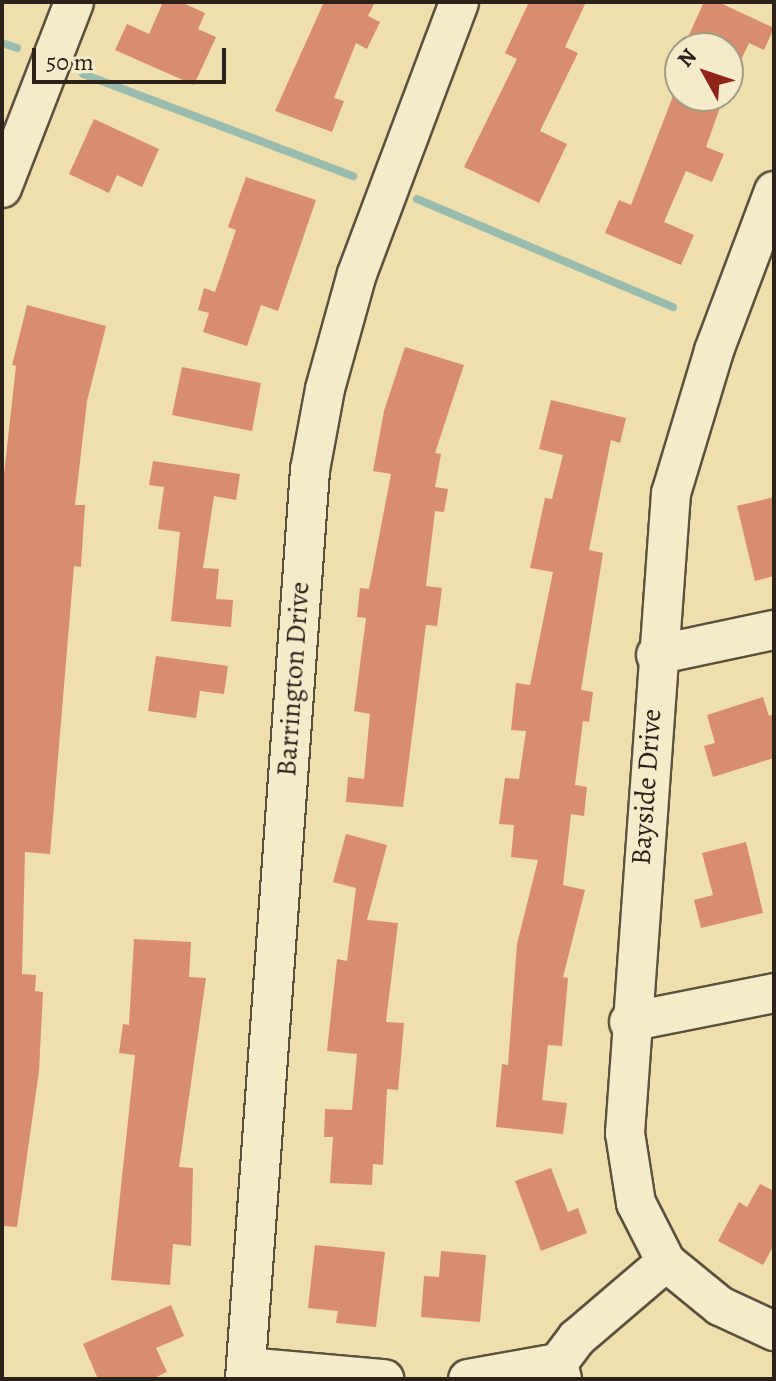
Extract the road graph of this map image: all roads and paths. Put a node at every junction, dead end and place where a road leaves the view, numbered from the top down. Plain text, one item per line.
1 (74, 2) edge
2 (459, 2) edge
3 (2, 188) edge
4 (774, 191) edge
5 (774, 630) edge
6 (656, 655) junction
7 (774, 993) edge
8 (629, 1022) junction
9 (666, 1262) junction
10 (774, 1331) edge
11 (560, 1371) edge
12 (246, 1373) edge
13 (384, 1379) edge
14 (468, 1379) edge

1 - 3 street
2 - 12 street, Barrington Drive
4 - 6 street, Bayside Drive
5 - 6 street
6 - 8 street, Bayside Drive
7 - 8 street
8 - 9 street, Bayside Drive
9 - 10 street, Bayside Drive
9 - 11 street
11 - 14 street
12 - 13 street

